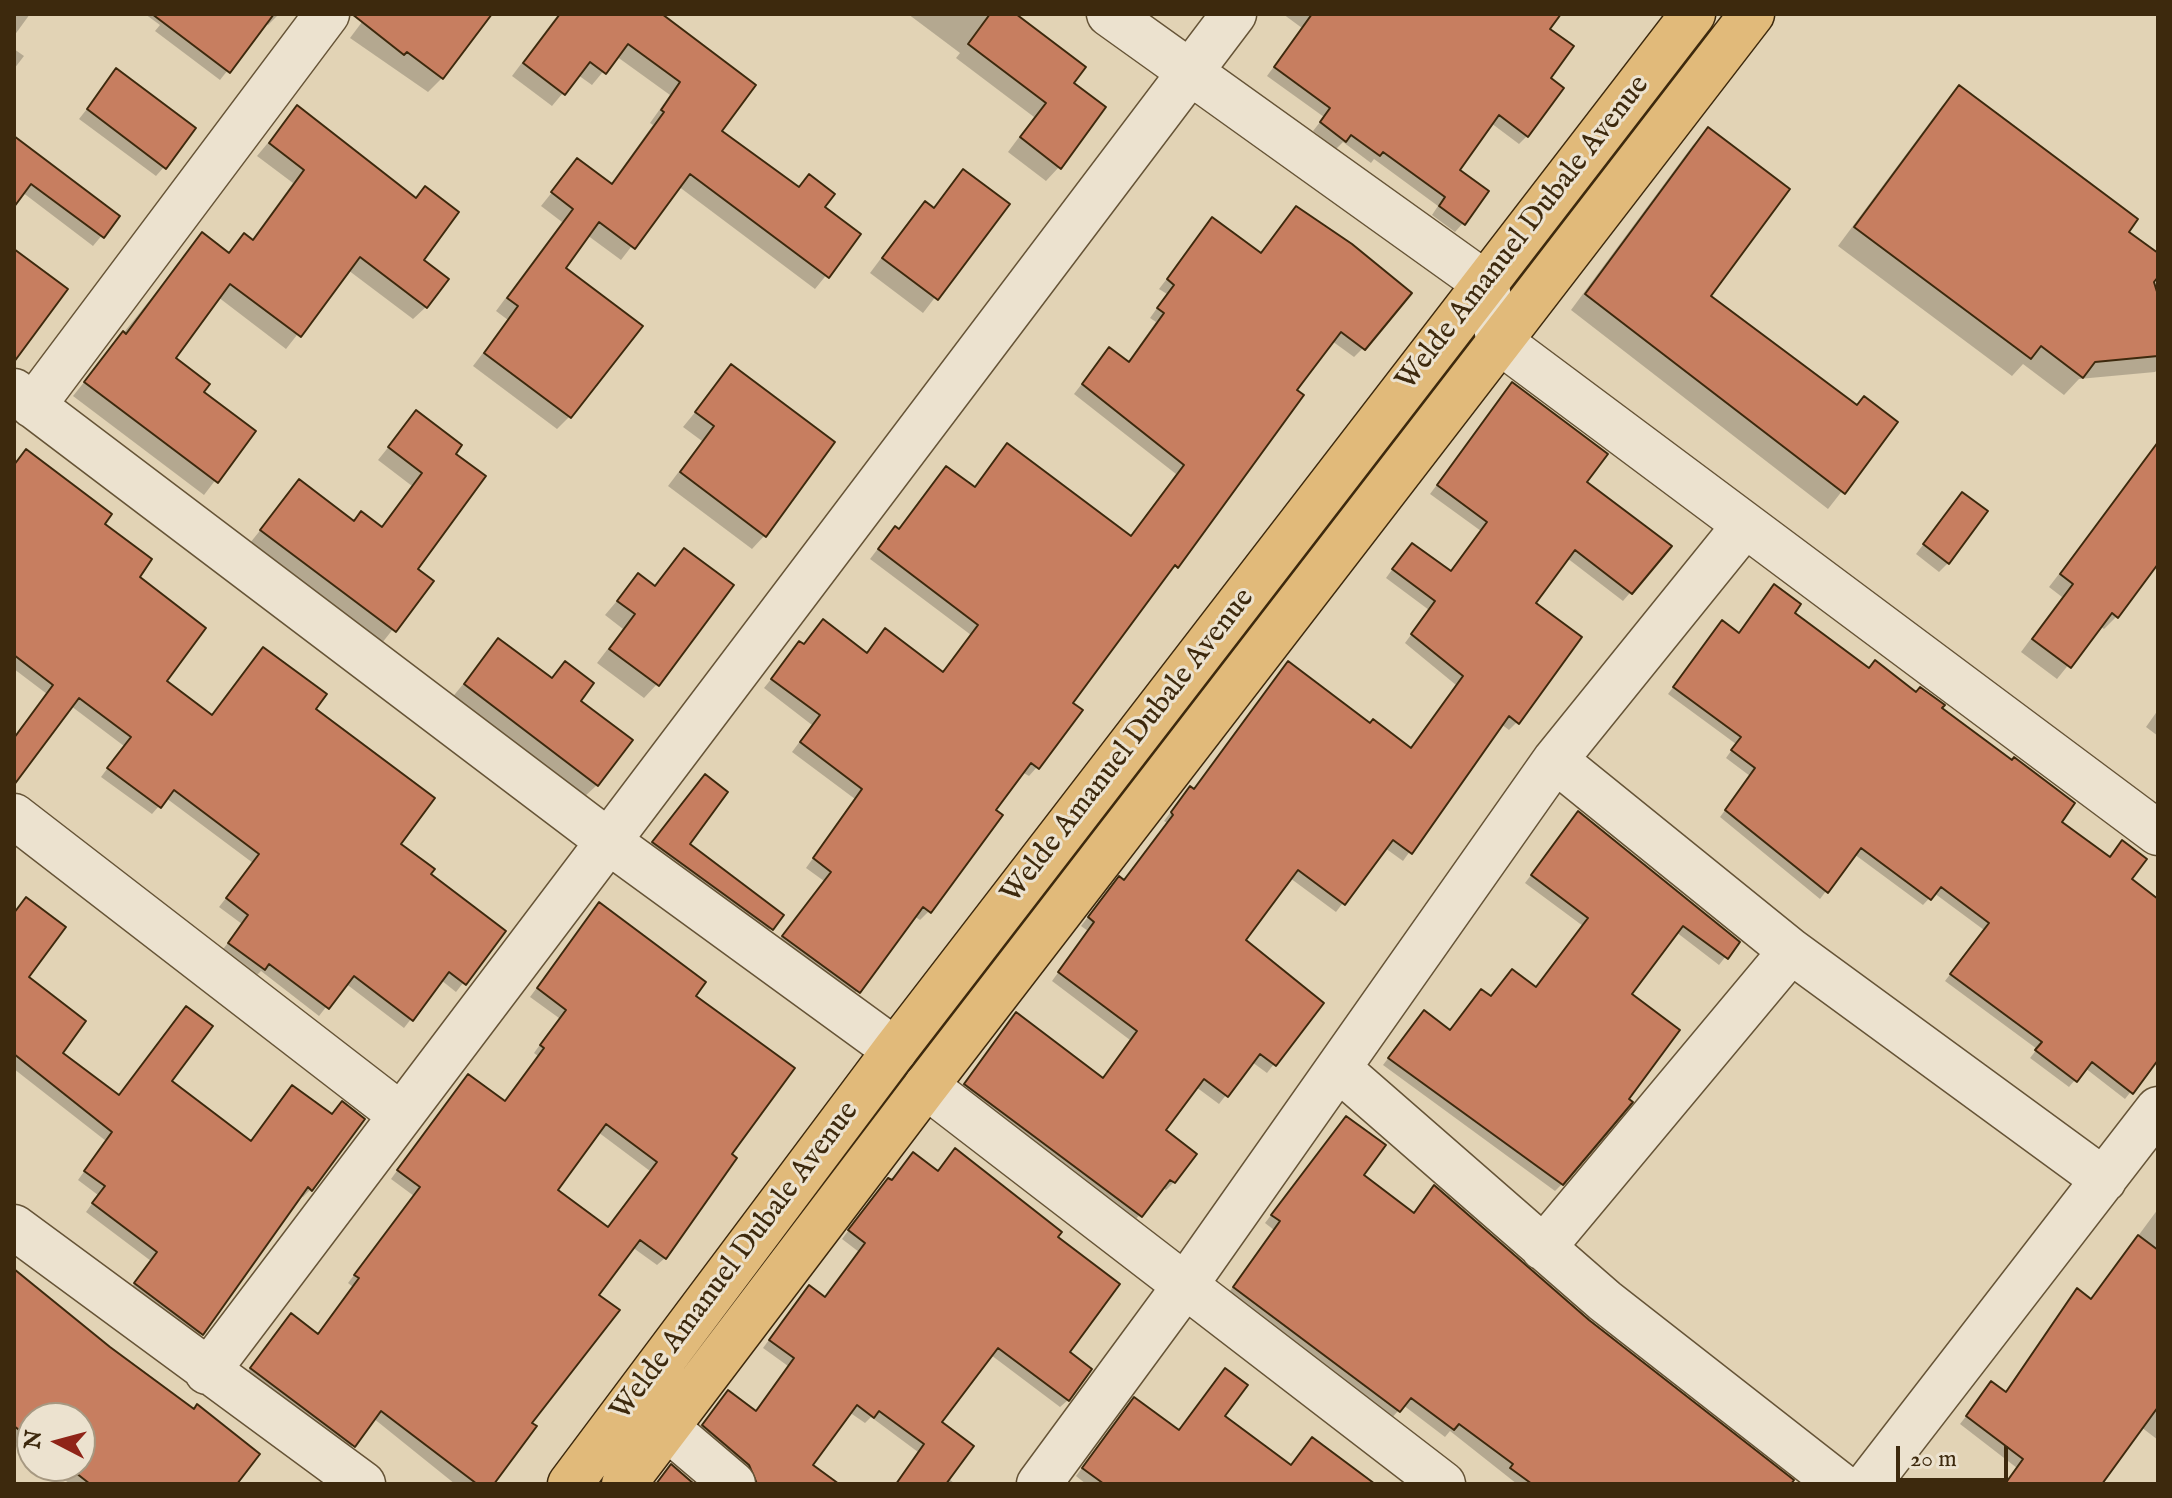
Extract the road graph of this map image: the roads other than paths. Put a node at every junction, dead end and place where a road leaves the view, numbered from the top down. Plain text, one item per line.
1 (327, 14) edge
2 (1109, 14) edge
3 (1234, 14) edge
4 (1693, 14) edge
5 (1752, 14) edge
6 (1190, 75) junction
7 (1486, 284) junction
8 (1499, 341) junction
9 (24, 399) edge
10 (1745, 525) junction
11 (1555, 760) junction
12 (14, 816) edge
13 (2158, 833) edge
14 (608, 841) junction
15 (1791, 951) junction
16 (895, 1050) junction
17 (1339, 1069) junction
18 (926, 1086) junction
19 (2158, 1109) edge
20 (401, 1115) junction
21 (2104, 1180) junction
22 (14, 1227) edge
23 (1543, 1248) junction
24 (1184, 1287) junction
25 (207, 1372) junction
26 (667, 1428) junction
27 (363, 1484) edge
28 (570, 1484) edge
29 (624, 1484) edge
30 (733, 1484) edge
31 (1039, 1484) edge
32 (1443, 1484) edge
33 (1839, 1484) edge
34 (1868, 1484) edge

1 - 9 street
2 - 6 street
3 - 6 street
4 - 7 main road, Welde Amanuel Dubale Avenue
5 - 8 main road
6 - 7 street
6 - 14 street
7 - 8 street
7 - 16 main road, Welde Amanuel Dubale Avenue
8 - 10 street
8 - 18 main road
9 - 14 street
10 - 11 street
10 - 13 street
11 - 15 street
11 - 17 street
12 - 20 street
14 - 16 street
14 - 20 street
15 - 21 street
15 - 23 street
16 - 28 main road, Welde Amanuel Dubale Avenue
17 - 23 street
17 - 24 street
18 - 24 street
18 - 26 main road
19 - 21 street
20 - 25 street
21 - 34 street
22 - 25 street
23 - 33 street
24 - 31 street
24 - 32 street
25 - 27 street
26 - 29 main road
26 - 30 street

